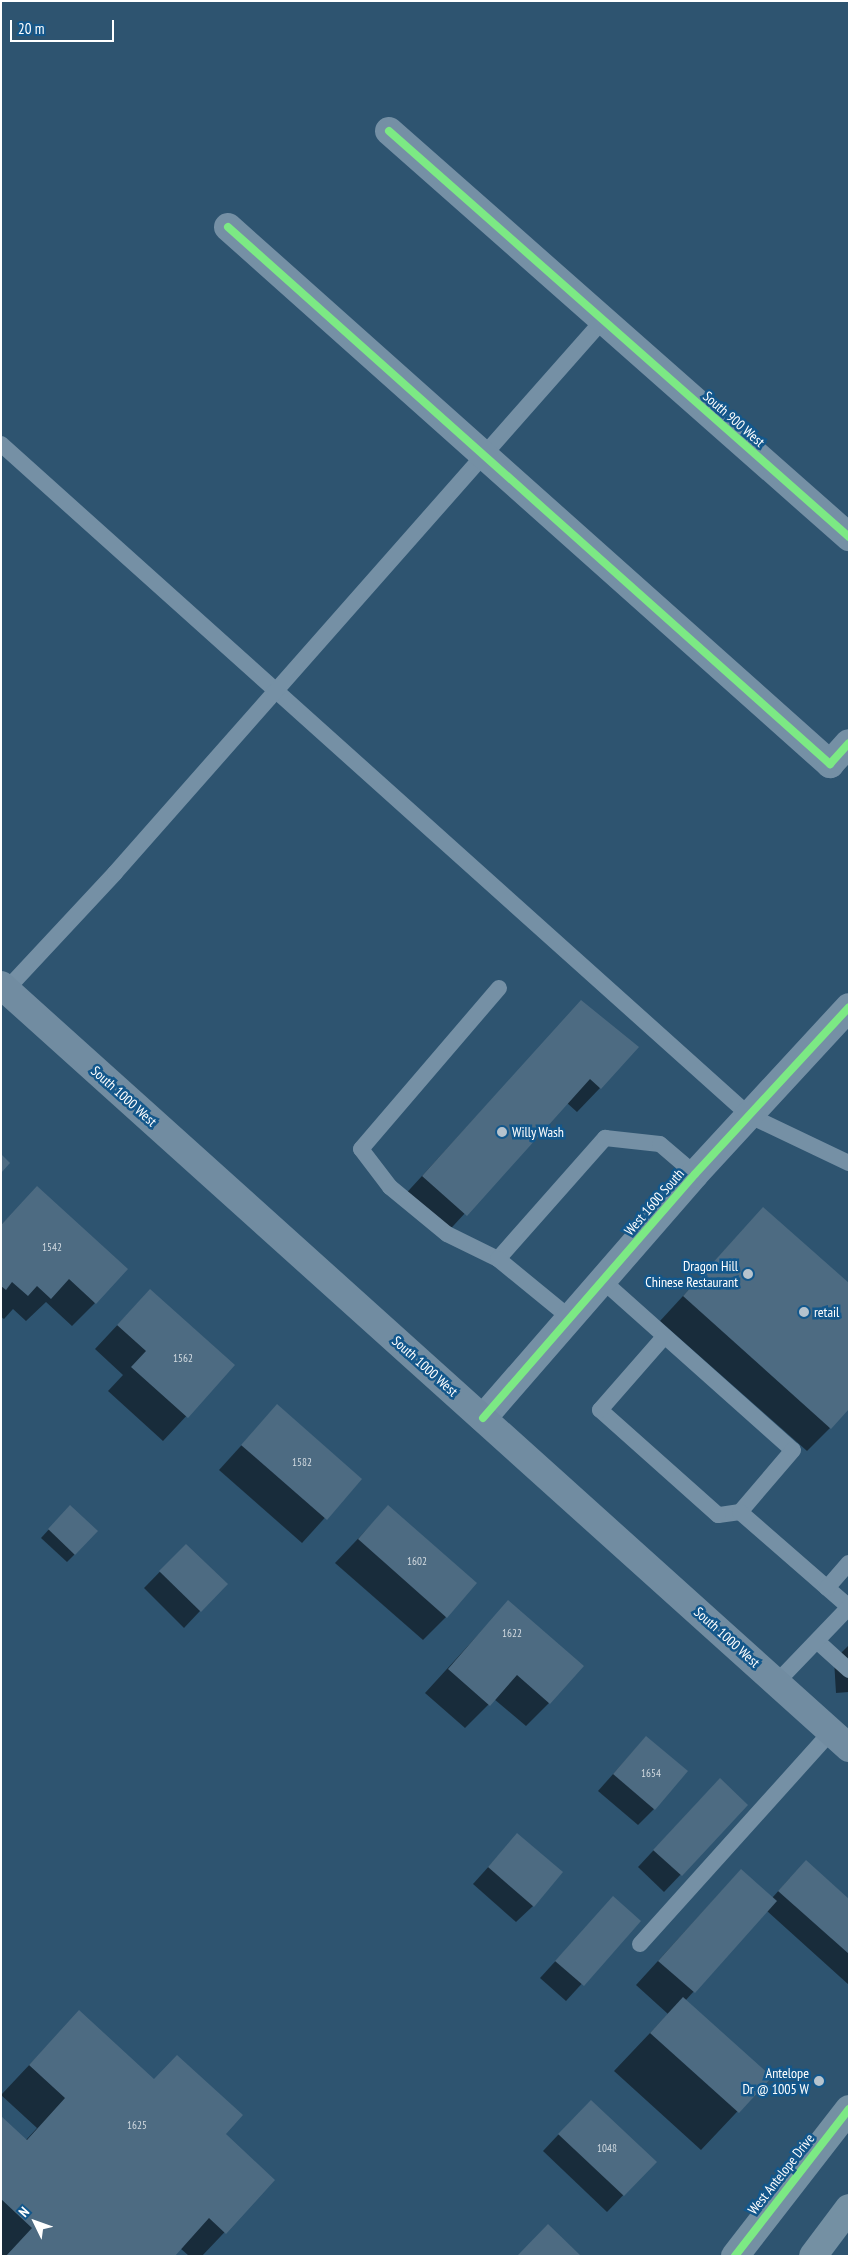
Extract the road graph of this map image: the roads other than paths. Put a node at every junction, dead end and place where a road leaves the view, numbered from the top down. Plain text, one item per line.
1 (389, 131) dead end
2 (228, 227) dead end
3 (603, 320) junction
4 (1, 444) edge
5 (484, 454) junction
6 (849, 536) edge
7 (275, 690) junction
8 (849, 743) edge
9 (4, 988) edge
10 (499, 988) dead end
11 (849, 1007) edge
12 (750, 1116) junction
13 (849, 1163) edge
14 (695, 1174) junction
15 (498, 1259) junction
16 (603, 1281) junction
17 (570, 1318) junction
18 (664, 1337) junction
19 (483, 1418) junction
20 (740, 1512) junction
21 (849, 1563) edge
22 (827, 1588) junction
23 (849, 1607) edge
24 (818, 1642) junction
25 (849, 1670) edge
26 (777, 1682) junction
27 (840, 1740) edge
28 (640, 1944) dead end
29 (849, 2109) edge
30 (849, 2208) edge
31 (735, 2256) edge
32 (813, 2256) edge

1 - 3 street, South 900 West
2 - 5 street
3 - 5 lane
3 - 6 street, South 900 West
4 - 7 lane
5 - 7 lane
5 - 8 street
7 - 9 lane
7 - 12 lane
9 - 19 main road, South 1000 West
10 - 15 lane
11 - 12 street, West 1600 South
12 - 13 lane
12 - 14 street, West 1600 South
14 - 15 lane
14 - 16 street, West 1600 South
15 - 17 lane
16 - 17 street, West 1600 South
16 - 18 lane
17 - 19 street, West 1600 South
18 - 20 lane
18 - 20 lane
19 - 26 main road, South 1000 West
20 - 22 lane
21 - 22 lane
22 - 23 lane
23 - 24 lane
24 - 25 lane
24 - 26 lane
26 - 27 main road, South 1000 West
27 - 28 lane
29 - 31 main road, West Antelope Drive
30 - 32 main road

